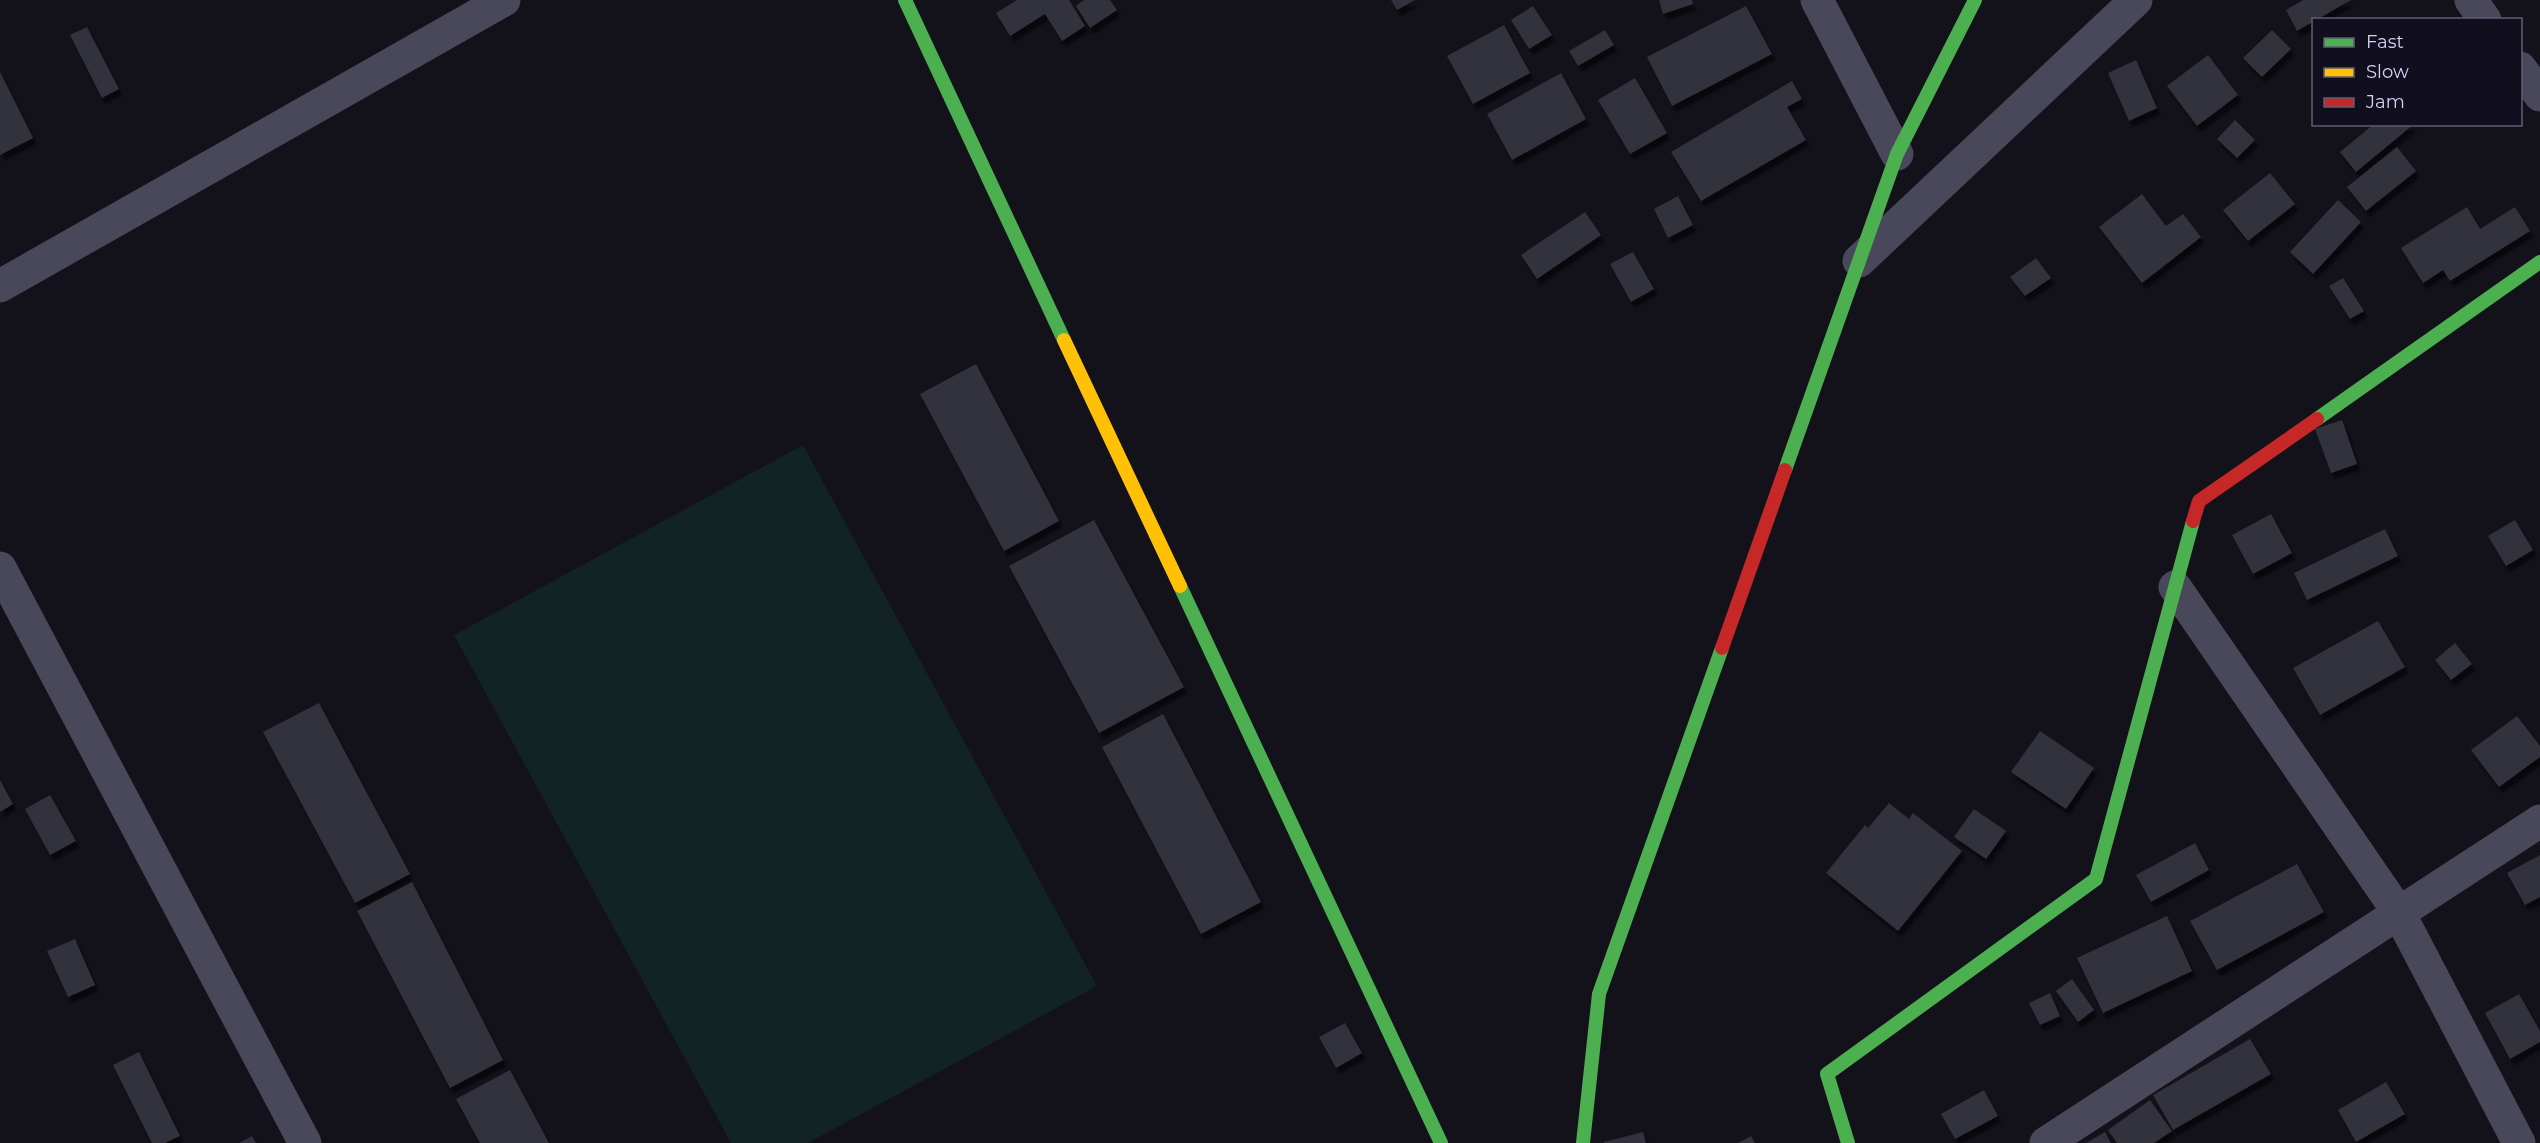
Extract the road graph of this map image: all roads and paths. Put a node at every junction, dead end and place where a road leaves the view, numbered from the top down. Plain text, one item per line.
1 (504, 0) edge
2 (905, 0) edge
3 (1817, 0) edge
4 (1975, 0) edge
5 (2136, 0) edge
6 (2471, 0) edge
7 (2484, 18) edge
8 (2522, 71) edge
9 (2540, 95) edge
10 (1897, 154) junction
11 (1859, 261) junction
12 (2540, 262) edge
13 (0, 286) edge
14 (0, 568) edge
15 (2175, 586) junction
16 (2540, 821) edge
17 (2399, 913) junction
18 (305, 1143) edge
19 (1441, 1143) edge
20 (1583, 1143) edge
21 (1848, 1143) edge
22 (2046, 1143) edge
23 (2519, 1143) edge

1 - 13 street
2 - 19 main road
3 - 10 street
4 - 10 main road
5 - 11 street
6 - 7 street
8 - 9 street
10 - 11 main road
11 - 20 main road
12 - 15 main road
14 - 18 street
15 - 17 street
15 - 21 main road
16 - 17 street
17 - 22 street
17 - 23 street

